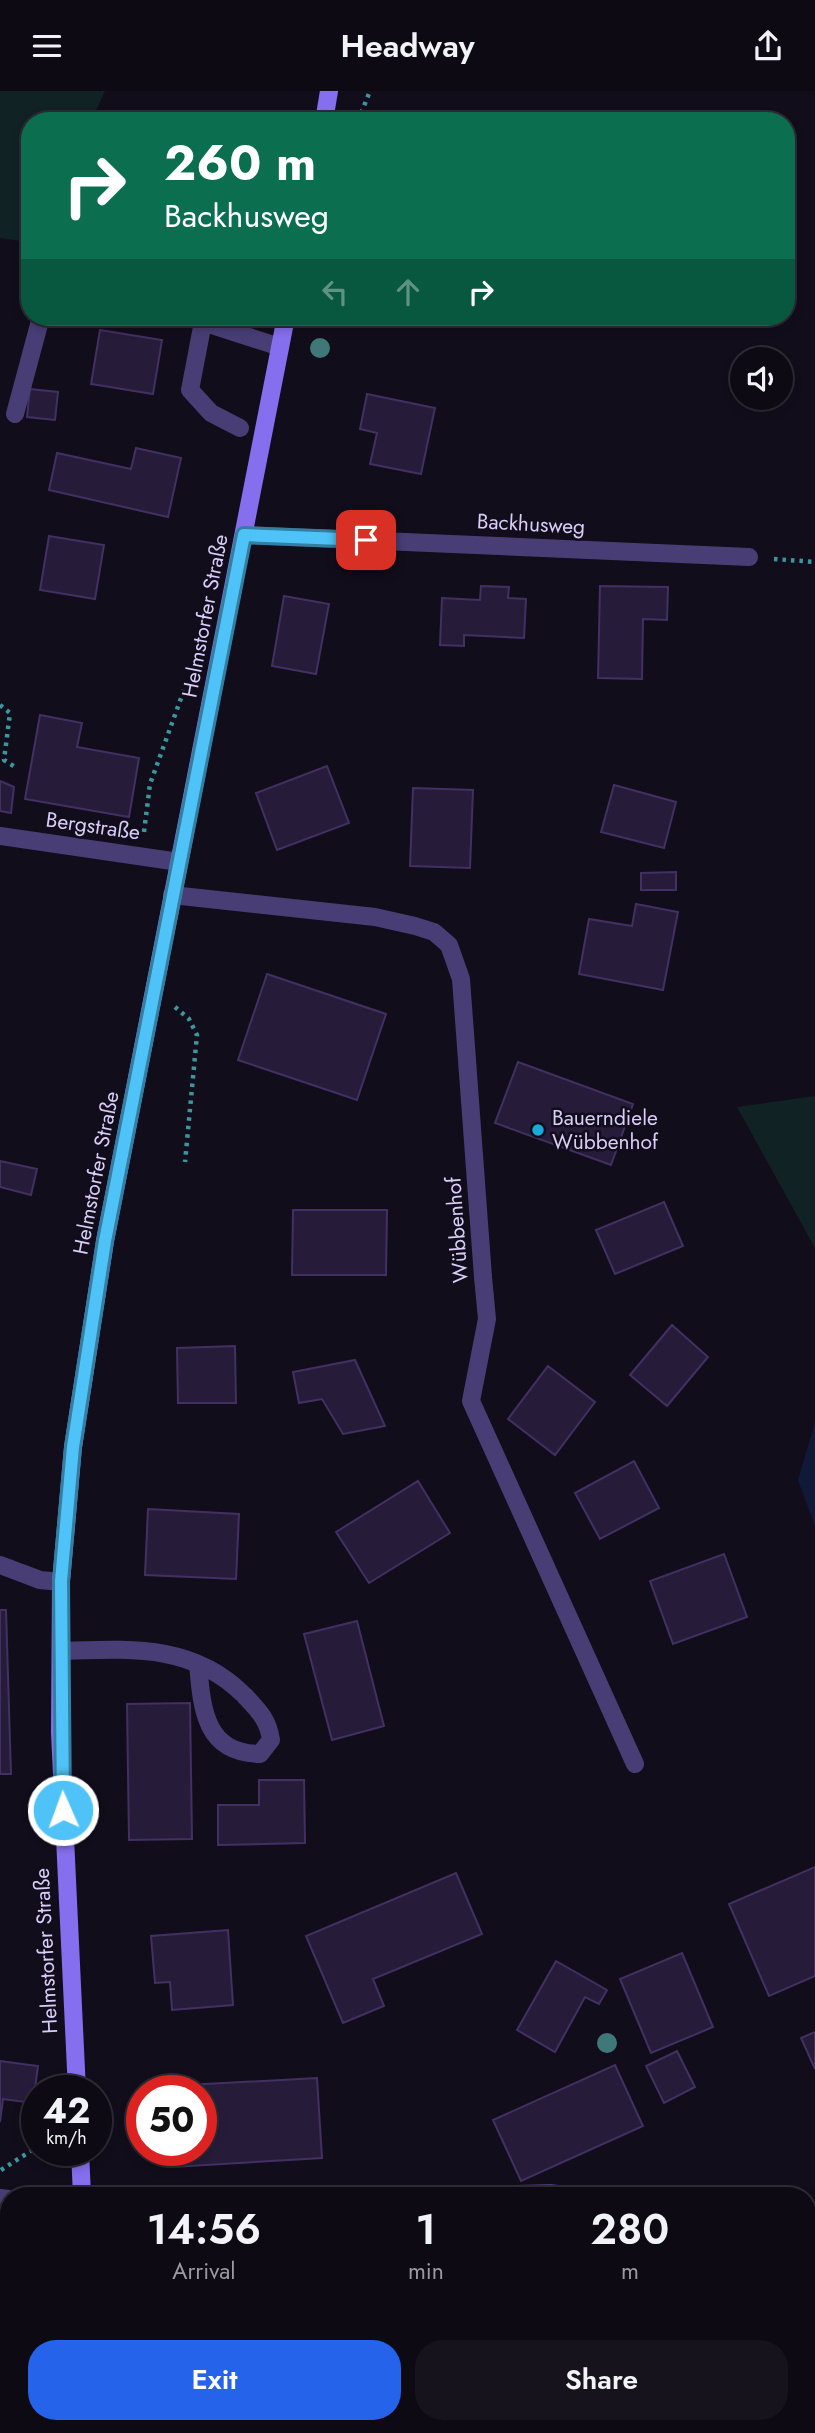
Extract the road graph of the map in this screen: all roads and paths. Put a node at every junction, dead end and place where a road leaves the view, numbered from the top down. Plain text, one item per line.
1 (329, 91) edge
2 (370, 91) edge
3 (326, 112) edge
4 (362, 112) edge
5 (39, 326) edge
6 (195, 326) edge
7 (216, 326) edge
8 (284, 326) edge
9 (280, 347) junction
10 (15, 414) dead end
11 (240, 428) dead end
12 (244, 535) junction
13 (749, 557) joint
14 (815, 562) edge
15 (185, 688) dead end
16 (0, 705) edge
17 (15, 767) dead end
18 (0, 836) edge
19 (141, 856) junction
20 (179, 862) junction
21 (172, 895) junction
22 (177, 993) dead end
23 (174, 1007) junction
24 (172, 1020) dead end
25 (185, 1161) dead end
26 (0, 1565) edge
27 (61, 1581) junction
28 (61, 1651) junction
29 (198, 1664) junction
30 (635, 1764) dead end
31 (75, 2075) edge
32 (21, 2157) edge
33 (81, 2166) edge
34 (0, 2171) edge
35 (82, 2187) edge

1 - 3 main road
2 - 4 path
5 - 10 street
6 - 11 street
7 - 9 street
8 - 9 main road, Helmstorfer Straße
9 - 12 main road, Helmstorfer Straße
12 - 13 street, Backhusweg
12 - 20 main road, Helmstorfer Straße
13 - 14 path
15 - 19 path
16 - 17 path
18 - 19 street, Bergstraße
19 - 20 street, Bergstraße
20 - 21 main road, Helmstorfer Straße
21 - 27 main road, Helmstorfer Straße
21 - 30 street, Wübbenhof
22 - 23 path
23 - 24 path
23 - 25 path
26 - 27 street
27 - 28 main road, Helmstorfer Straße
28 - 29 street
28 - 31 main road, Helmstorfer Straße
29 - 29 street
32 - 34 path
33 - 35 main road

